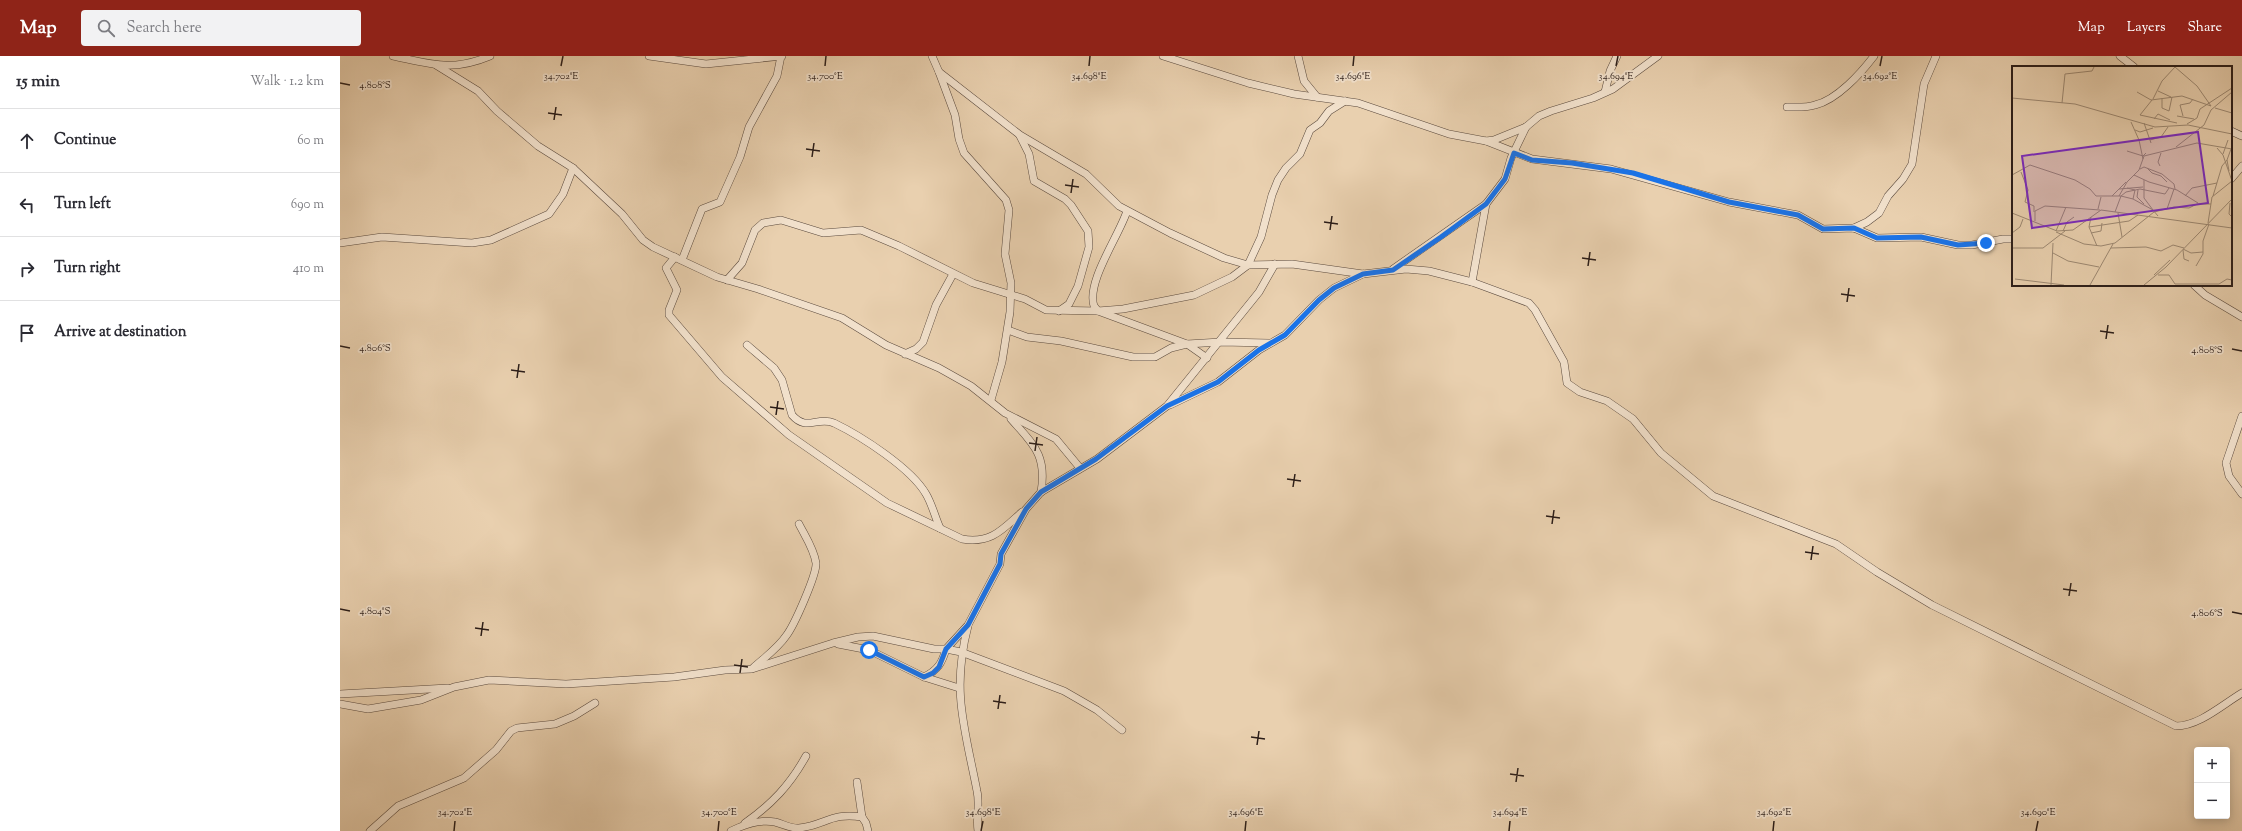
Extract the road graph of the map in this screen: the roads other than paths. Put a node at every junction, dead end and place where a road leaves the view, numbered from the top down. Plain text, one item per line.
1 (393, 56) edge
2 (490, 56) edge
3 (649, 56) edge
4 (781, 56) edge
5 (932, 56) edge
6 (1163, 56) edge
7 (1298, 56) edge
8 (1617, 56) edge
9 (1658, 56) edge
10 (1874, 56) edge
11 (1936, 56) edge
12 (2120, 56) edge
13 (436, 65) junction
14 (2133, 66) edge
15 (939, 72) junction
16 (1605, 92) junction
17 (1317, 97) junction
18 (1344, 101) junction
19 (1787, 107) dead end
20 (1526, 127) junction
21 (2232, 131) edge
22 (1020, 135) junction
23 (2242, 136) edge
24 (1486, 141) junction
25 (1514, 153) junction
26 (2242, 166) edge
27 (574, 168) junction
28 (2232, 178) edge
29 (1486, 204) junction
30 (1127, 211) junction
31 (1854, 228) junction
32 (2012, 239) edge
33 (340, 243) edge
34 (675, 257) junction
35 (682, 260) junction
36 (1275, 264) junction
37 (1248, 265) junction
38 (1393, 270) junction
39 (953, 274) junction
40 (1363, 274) junction
41 (727, 280) junction
42 (1472, 282) junction
43 (2195, 286) edge
44 (1011, 295) junction
45 (1058, 311) junction
46 (1098, 311) junction
47 (2242, 317) edge
48 (1008, 330) junction
49 (1221, 342) junction
50 (1268, 343) junction
51 (1187, 344) junction
52 (747, 345) dead end
53 (905, 354) junction
54 (1207, 358) junction
55 (991, 400) junction
56 (1167, 406) junction
57 (1006, 413) junction
58 (2242, 416) edge
59 (1080, 468) junction
60 (1041, 492) junction
61 (2242, 494) edge
62 (1026, 509) junction
63 (799, 524) dead end
64 (940, 528) junction
65 (968, 625) junction
66 (833, 643) junction
67 (946, 649) junction
68 (961, 652) junction
69 (752, 669) junction
70 (924, 677) junction
71 (454, 687) junction
72 (959, 688) junction
73 (2242, 693) edge
74 (340, 694) edge
75 (595, 703) dead end
76 (340, 704) edge
77 (1122, 730) dead end
78 (806, 756) dead end
79 (857, 782) dead end
80 (862, 817) junction
81 (740, 826) junction
82 (370, 831) edge
83 (731, 831) edge
84 (868, 831) edge
85 (978, 831) edge

1 - 13 street
2 - 13 street
3 - 4 street
4 - 35 street
5 - 15 street
6 - 17 street
7 - 17 street
8 - 16 street
9 - 16 street
10 - 19 street
11 - 31 street
12 - 14 street
13 - 27 street
15 - 22 street
15 - 44 street
16 - 20 street
17 - 18 street
18 - 24 street
18 - 37 street
20 - 24 street
20 - 25 street
21 - 23 street
22 - 30 street
22 - 45 street
24 - 25 street
25 - 29 street
25 - 31 street
26 - 28 street
27 - 33 street
27 - 34 street
29 - 38 street
29 - 42 street
30 - 37 street
30 - 46 street
31 - 32 street
34 - 35 street
34 - 64 street
35 - 41 street
36 - 37 street
36 - 40 street
36 - 49 street
37 - 46 street
38 - 40 street
38 - 42 street
39 - 41 street
39 - 44 street
39 - 53 street
40 - 50 street
41 - 53 street
42 - 73 street
43 - 47 street
44 - 45 street
44 - 48 street
45 - 46 street
46 - 51 street
48 - 51 street
48 - 55 street
49 - 50 street
49 - 51 street
49 - 54 street
50 - 56 street
51 - 54 street
52 - 64 street
53 - 55 street
54 - 56 street
55 - 57 street
56 - 59 street
57 - 59 street
57 - 60 street
58 - 61 street
59 - 60 street
60 - 62 street
62 - 64 street
62 - 65 street
63 - 69 street
65 - 67 street
65 - 68 street
66 - 67 street
66 - 69 street
66 - 70 street
67 - 68 street
67 - 70 street
68 - 72 street
68 - 77 street
69 - 71 street
70 - 72 street
71 - 74 street
71 - 76 street
72 - 85 street
75 - 82 street
78 - 81 street
79 - 80 street
80 - 81 street
80 - 84 street
81 - 83 street

